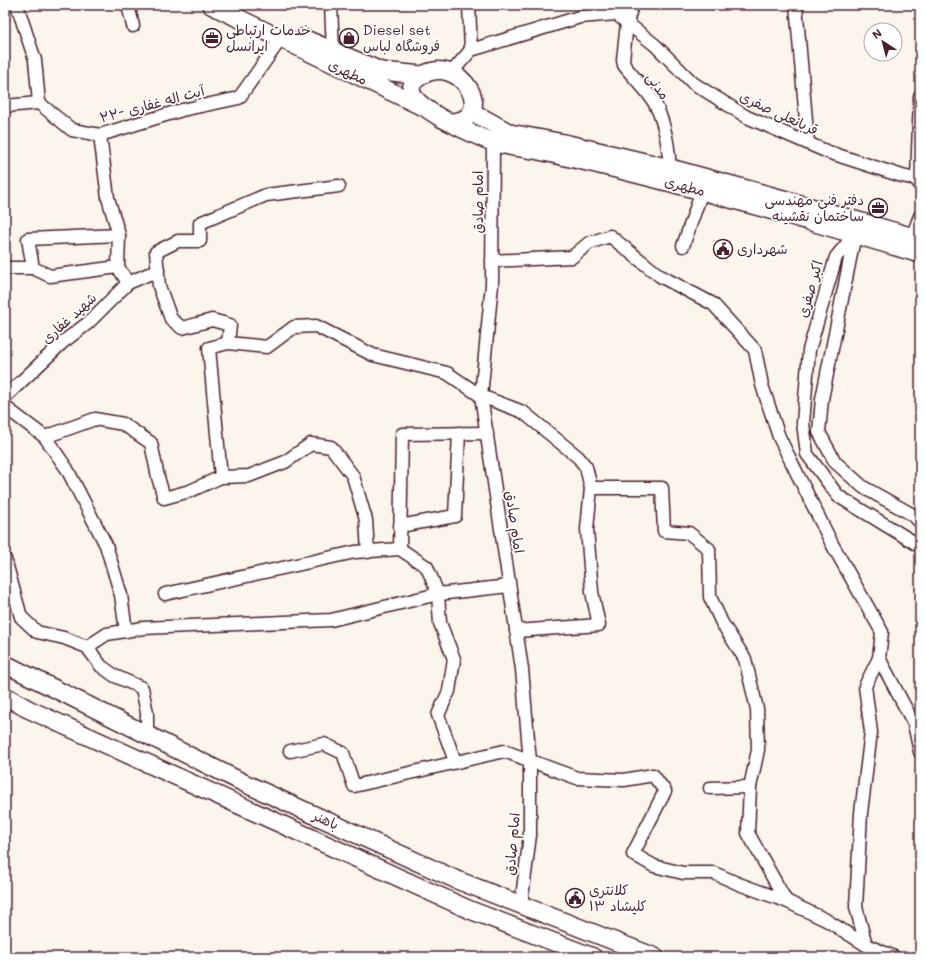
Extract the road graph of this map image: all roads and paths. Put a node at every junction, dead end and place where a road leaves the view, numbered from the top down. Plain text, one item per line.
1 (17, 5) edge
2 (131, 5) edge
3 (211, 5) edge
4 (236, 5) edge
5 (331, 5) edge
6 (470, 5) edge
7 (632, 5) edge
8 (796, 5) edge
9 (627, 23) junction
10 (134, 26) dead end
11 (280, 40) junction
12 (471, 50) junction
13 (333, 51) junction
14 (452, 72) junction
15 (422, 75) junction
16 (920, 96) edge
17 (39, 103) junction
18 (5, 106) edge
19 (422, 106) junction
20 (472, 112) junction
21 (450, 122) junction
22 (495, 134) junction
23 (100, 135) junction
24 (808, 143) junction
25 (670, 175) junction
26 (919, 182) edge
27 (339, 186) dead end
28 (702, 191) junction
29 (920, 216) edge
30 (857, 228) junction
31 (119, 235) junction
32 (916, 238) edge
33 (683, 246) dead end
34 (920, 254) edge
35 (492, 261) junction
36 (118, 267) junction
37 (5, 268) edge
38 (33, 268) junction
39 (158, 270) junction
40 (128, 283) junction
41 (228, 343) junction
42 (481, 396) junction
43 (5, 397) edge
44 (5, 407) edge
45 (487, 433) junction
46 (459, 434) junction
47 (45, 437) junction
48 (221, 477) junction
49 (591, 488) junction
50 (920, 522) edge
51 (400, 526) junction
52 (920, 546) edge
53 (400, 549) junction
54 (368, 552) junction
55 (5, 560) edge
56 (509, 586) junction
57 (165, 594) dead end
58 (438, 594) junction
59 (126, 631) junction
60 (516, 631) junction
61 (87, 647) junction
62 (878, 658) junction
63 (5, 664) edge
64 (5, 696) edge
65 (147, 735) junction
66 (290, 751) dead end
67 (920, 752) edge
68 (455, 761) junction
69 (530, 762) junction
70 (750, 787) junction
71 (710, 788) dead end
72 (400, 854) junction
73 (392, 875) junction
74 (786, 901) junction
75 (521, 905) junction
76 (866, 945) junction
77 (593, 957) edge
78 (655, 957) edge
79 (894, 957) edge

1 - 17 street
2 - 10 street
3 - 11 main road, مطهری
4 - 13 main road, مطهری
5 - 13 street
6 - 12 street
7 - 9 street, مدنی
8 - 24 street
9 - 12 street, قربانعلی صفری
9 - 24 street, قربانعلی صفری
9 - 25 street, مدنی
11 - 19 main road, مطهری
11 - 23 street, ۲۲- آیت اله غفاری
12 - 14 street
13 - 15 main road, مطهری
14 - 15 main road
14 - 20 main road
15 - 19 main road
16 - 26 street
17 - 18 street
17 - 23 street, ۲۲- آیت اله غفاری
19 - 21 main road
20 - 21 main road
20 - 22 main road, مطهری
21 - 22 main road, مطهری
22 - 25 main road, مطهری
22 - 35 street, امام صادق
23 - 31 street
24 - 26 street, قربانعلی صفری
25 - 28 main road, مطهری
25 - 30 main road, مطهری
27 - 39 street
28 - 30 main road, مطهری
28 - 33 street
29 - 32 street
30 - 32 main road, مطهری
30 - 34 main road, مطهری
30 - 50 street
30 - 52 street, اکبر صفری
31 - 36 street
31 - 38 street
35 - 42 street, امام صادق
35 - 62 street
36 - 38 street
36 - 40 street
37 - 38 street
39 - 40 street, شهید غفاری
39 - 41 street
40 - 43 street, شهید غفاری
41 - 42 street
41 - 48 street
42 - 45 street, امام صادق
42 - 49 street
44 - 47 street
45 - 46 street
45 - 56 street, امام صادق
46 - 51 street
46 - 51 street
47 - 48 street
47 - 59 street
48 - 54 street
49 - 60 street
49 - 70 street
51 - 53 street
53 - 54 street
53 - 58 street
54 - 57 street
55 - 61 street
56 - 58 street
56 - 60 street, امام صادق
58 - 59 street
58 - 68 street
59 - 61 street
60 - 69 street, امام صادق
61 - 65 street
62 - 67 street
62 - 76 street
63 - 65 main road, باهنر
64 - 73 main road, باهنر
65 - 72 main road, باهنر
66 - 68 street
68 - 69 street
69 - 74 street
69 - 75 street, امام صادق
70 - 71 street
70 - 74 street
72 - 73 main road
72 - 75 main road, باهنر
73 - 77 main road, باهنر
74 - 76 street
75 - 78 main road, باهنر
76 - 79 street

